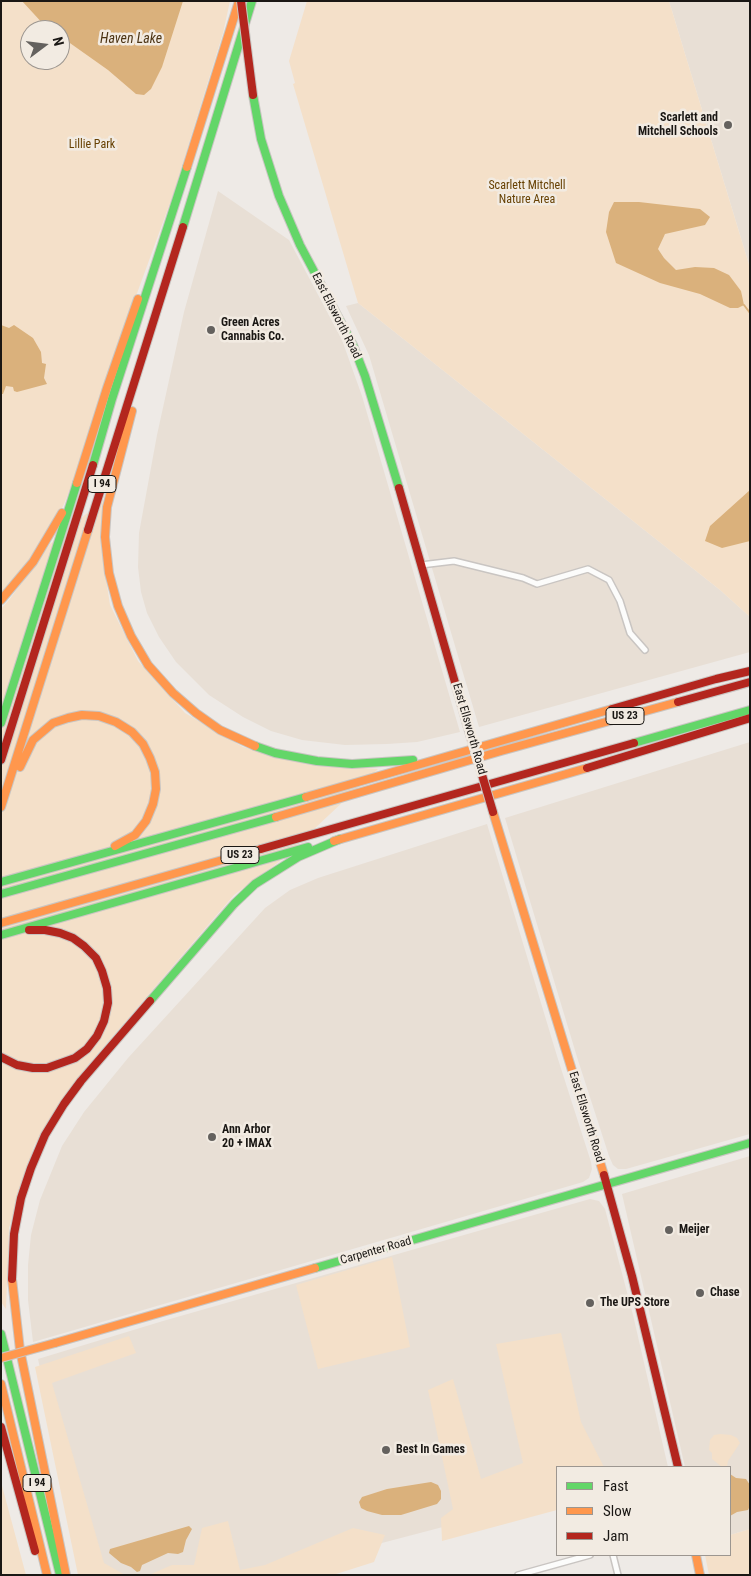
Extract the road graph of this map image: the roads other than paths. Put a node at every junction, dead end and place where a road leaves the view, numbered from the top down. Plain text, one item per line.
1 (240, 1) edge
2 (252, 1) edge
3 (156, 266) junction
4 (140, 364) junction
5 (76, 483) junction
6 (422, 565) junction
7 (1, 600) edge
8 (645, 650) dead end
9 (750, 671) edge
10 (750, 682) edge
11 (750, 710) edge
12 (750, 718) edge
13 (1, 723) edge
14 (449, 755) junction
15 (1, 760) edge
16 (7, 788) junction
17 (1, 807) edge
18 (340, 839) junction
19 (94, 856) junction
20 (2, 882) edge
21 (1, 894) edge
22 (1, 923) edge
23 (13, 932) junction
24 (1, 935) edge
25 (1, 1058) edge
26 (750, 1143) edge
27 (607, 1184) junction
28 (1, 1334) edge
29 (1, 1358) edge
30 (1, 1384) edge
31 (1, 1427) edge
32 (678, 1466) edge
33 (586, 1556) edge
34 (613, 1556) edge
35 (696, 1556) edge
36 (42, 1575) edge
37 (47, 1575) edge
38 (60, 1575) edge
39 (66, 1575) edge
40 (518, 1575) edge
41 (618, 1575) edge
42 (700, 1575) edge

1 - 3 main road, I 94
1 - 6 main road, East Ellsworth Road, bridge
2 - 4 main road, I 94
3 - 5 main road
3 - 15 main road, I 94
4 - 14 main road
4 - 16 main road, I 94
5 - 7 main road
5 - 13 main road
6 - 8 street
6 - 27 main road, East Ellsworth Road, bridge
9 - 14 main road
10 - 21 main road, US 23
11 - 22 main road, US 23
12 - 18 main road
14 - 19 main road
16 - 17 main road, I 94
16 - 19 main road
18 - 23 main road
18 - 39 main road
19 - 20 main road
23 - 24 main road
23 - 25 main road
26 - 27 main road, Carpenter Road
27 - 29 main road, Carpenter Road, bridge
27 - 32 main road, East Ellsworth Road
28 - 38 main road, I 94
30 - 37 main road, I 94
31 - 36 main road
33 - 40 street
34 - 41 street
35 - 42 main road

